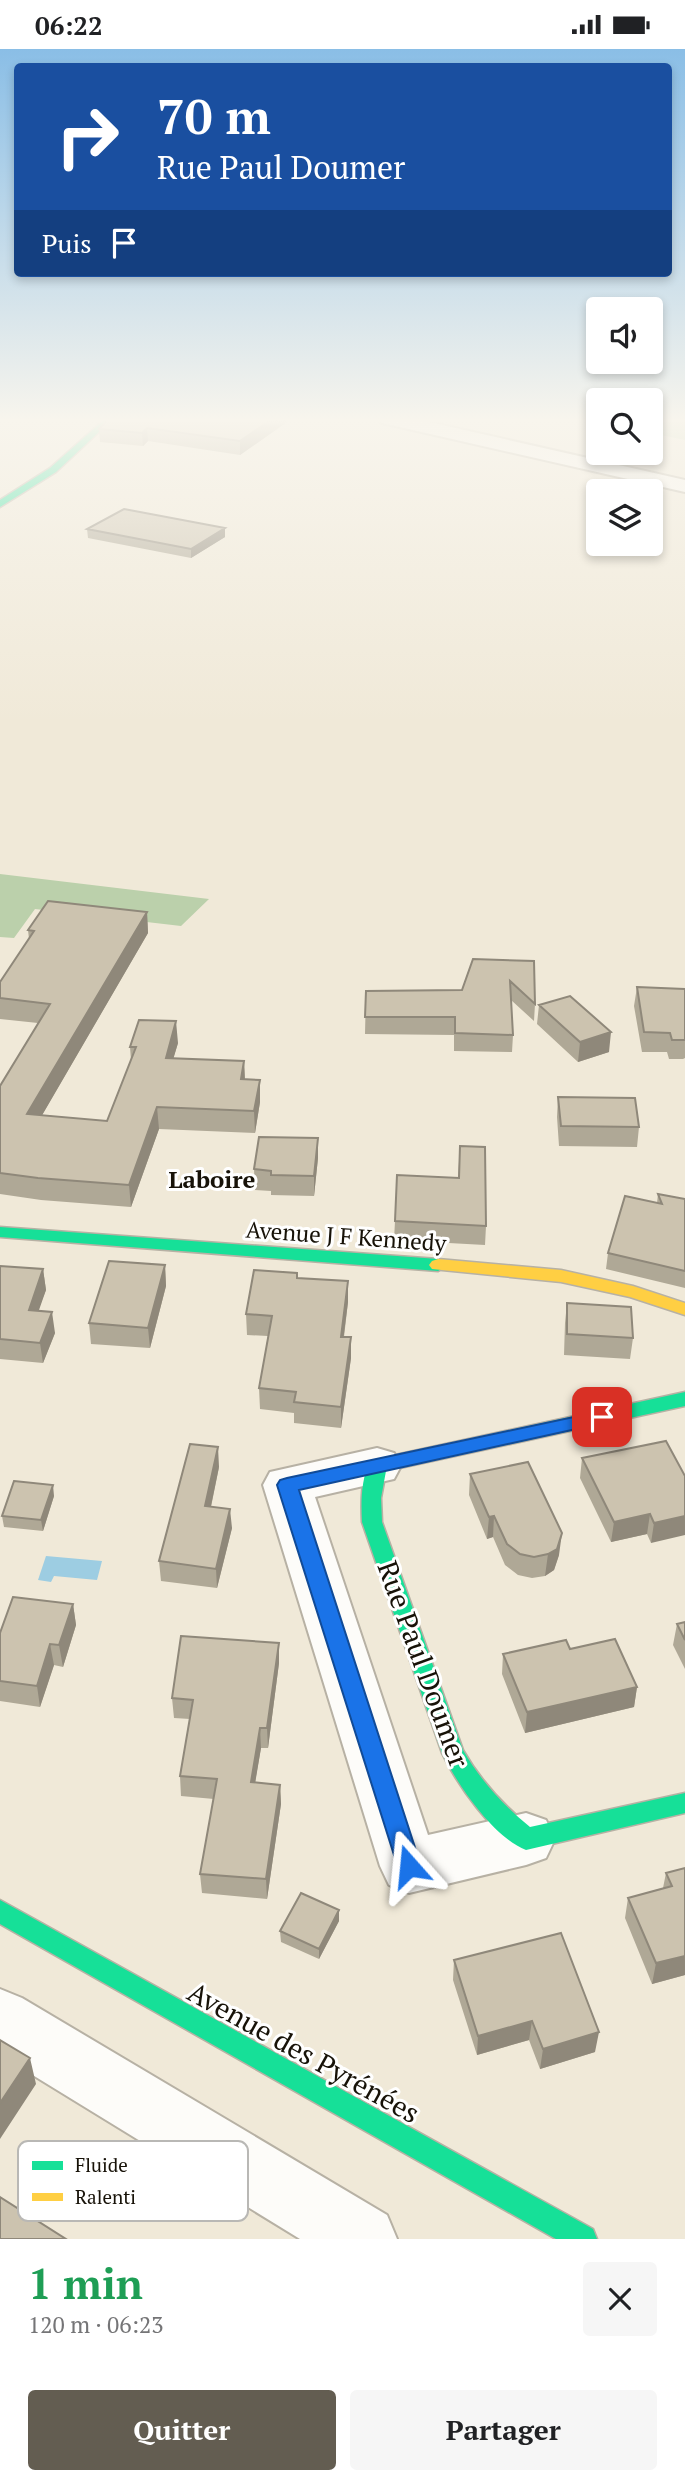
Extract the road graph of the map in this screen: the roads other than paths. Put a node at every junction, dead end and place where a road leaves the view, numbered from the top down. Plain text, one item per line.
1 (0, 1232) edge
2 (685, 1309) edge
3 (685, 1399) edge
4 (377, 1465) junction
5 (685, 1803) edge
6 (526, 1839) junction
7 (0, 1911) edge
8 (0, 2019) edge
9 (201, 2141) edge
10 (248, 2169) edge
11 (363, 2239) edge
12 (583, 2239) edge

1 - 2 street, Avenue J F Kennedy
3 - 4 street
4 - 6 street, Rue Paul Doumer
4 - 6 street
5 - 6 street
7 - 12 street, Avenue des Pyrénées
8 - 9 street
10 - 11 street

